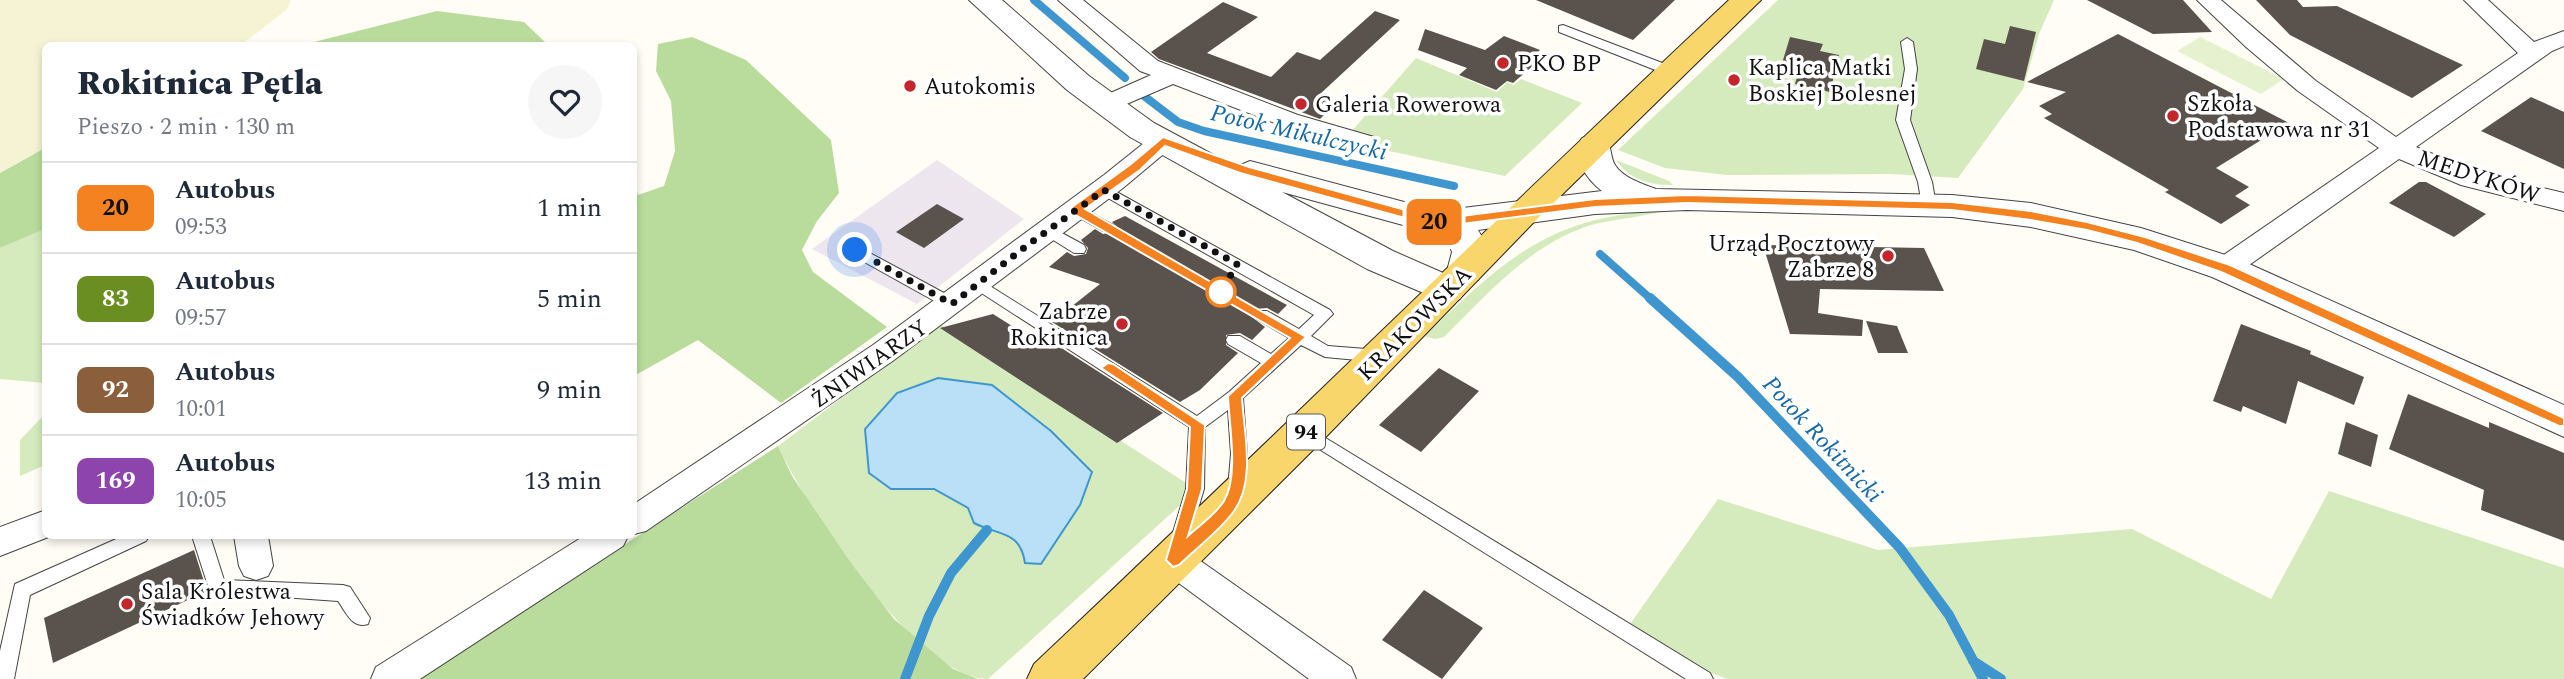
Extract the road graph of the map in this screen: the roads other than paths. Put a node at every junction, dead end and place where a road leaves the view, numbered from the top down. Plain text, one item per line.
1 (984, 0) edge
2 (1069, 0) edge
3 (1746, 0) edge
4 (2208, 0) edge
5 (2476, 0) edge
6 (1563, 29) dead end
7 (2564, 38) edge
8 (1907, 42) dead end
9 (2533, 54) junction
10 (1673, 72) junction
11 (1170, 76) junction
12 (1107, 104) junction
13 (1163, 141) junction
14 (1365, 143) dead end
15 (1594, 145) junction
16 (2396, 147) junction
17 (1104, 190) junction
18 (1651, 200) junction
19 (2564, 202) edge
20 (1929, 205) junction
21 (1076, 210) junction
22 (1521, 215) junction
23 (1438, 223) junction
24 (1108, 228) dead end
25 (1047, 230) junction
26 (1079, 249) dead end
27 (855, 250) dead end
28 (2225, 268) junction
29 (1456, 280) junction
30 (977, 285) junction
31 (952, 304) junction
32 (1262, 315) dead end
33 (1300, 337) junction
34 (1234, 340) dead end
35 (1381, 356) junction
36 (1272, 362) junction
37 (1235, 396) junction
38 (2564, 422) edge
39 (1197, 425) junction
40 (1306, 432) junction
41 (1229, 507) junction
42 (637, 519) edge
43 (42, 525) edge
44 (133, 539) edge
45 (202, 539) edge
46 (606, 539) edge
47 (0, 542) edge
48 (1173, 560) junction
49 (361, 618) dead end
50 (4, 679) edge
51 (389, 679) edge
52 (1053, 679) edge
53 (1338, 679) edge
54 (1703, 679) edge

1 - 12 street
2 - 11 street
3 - 10 main road, KRAKOWSKA / 94
4 - 16 street, MEDYKÓW
5 - 9 street
6 - 10 lane
7 - 9 street
8 - 20 lane
9 - 16 street
10 - 15 main road, KRAKOWSKA / 94
11 - 12 street
11 - 14 street
12 - 13 street
13 - 17 street, ŻNIWIARZY
13 - 23 street
13 - 29 street
15 - 18 street
15 - 22 main road, KRAKOWSKA / 94
16 - 19 street, MEDYKÓW
16 - 28 street
17 - 21 street, ŻNIWIARZY
17 - 33 lane
18 - 20 street
18 - 22 street
20 - 28 street
21 - 24 lane
21 - 25 street, ŻNIWIARZY
22 - 23 street
22 - 29 main road, KRAKOWSKA / 94
23 - 29 street
25 - 26 lane
25 - 30 street, ŻNIWIARZY
27 - 31 lane
28 - 38 street
29 - 35 main road, KRAKOWSKA / 94
30 - 31 street, ŻNIWIARZY
30 - 39 lane
31 - 42 street, ŻNIWIARZY
32 - 33 lane
33 - 35 lane
33 - 36 lane
34 - 36 lane
35 - 40 main road, KRAKOWSKA / 94
36 - 37 lane
37 - 39 lane
37 - 41 lane
39 - 48 lane
40 - 41 main road, KRAKOWSKA / 94
40 - 54 lane
41 - 48 main road, KRAKOWSKA / 94
43 - 47 street
44 - 50 lane
45 - 49 lane
46 - 51 street
48 - 52 main road, KRAKOWSKA / 94
48 - 53 street

